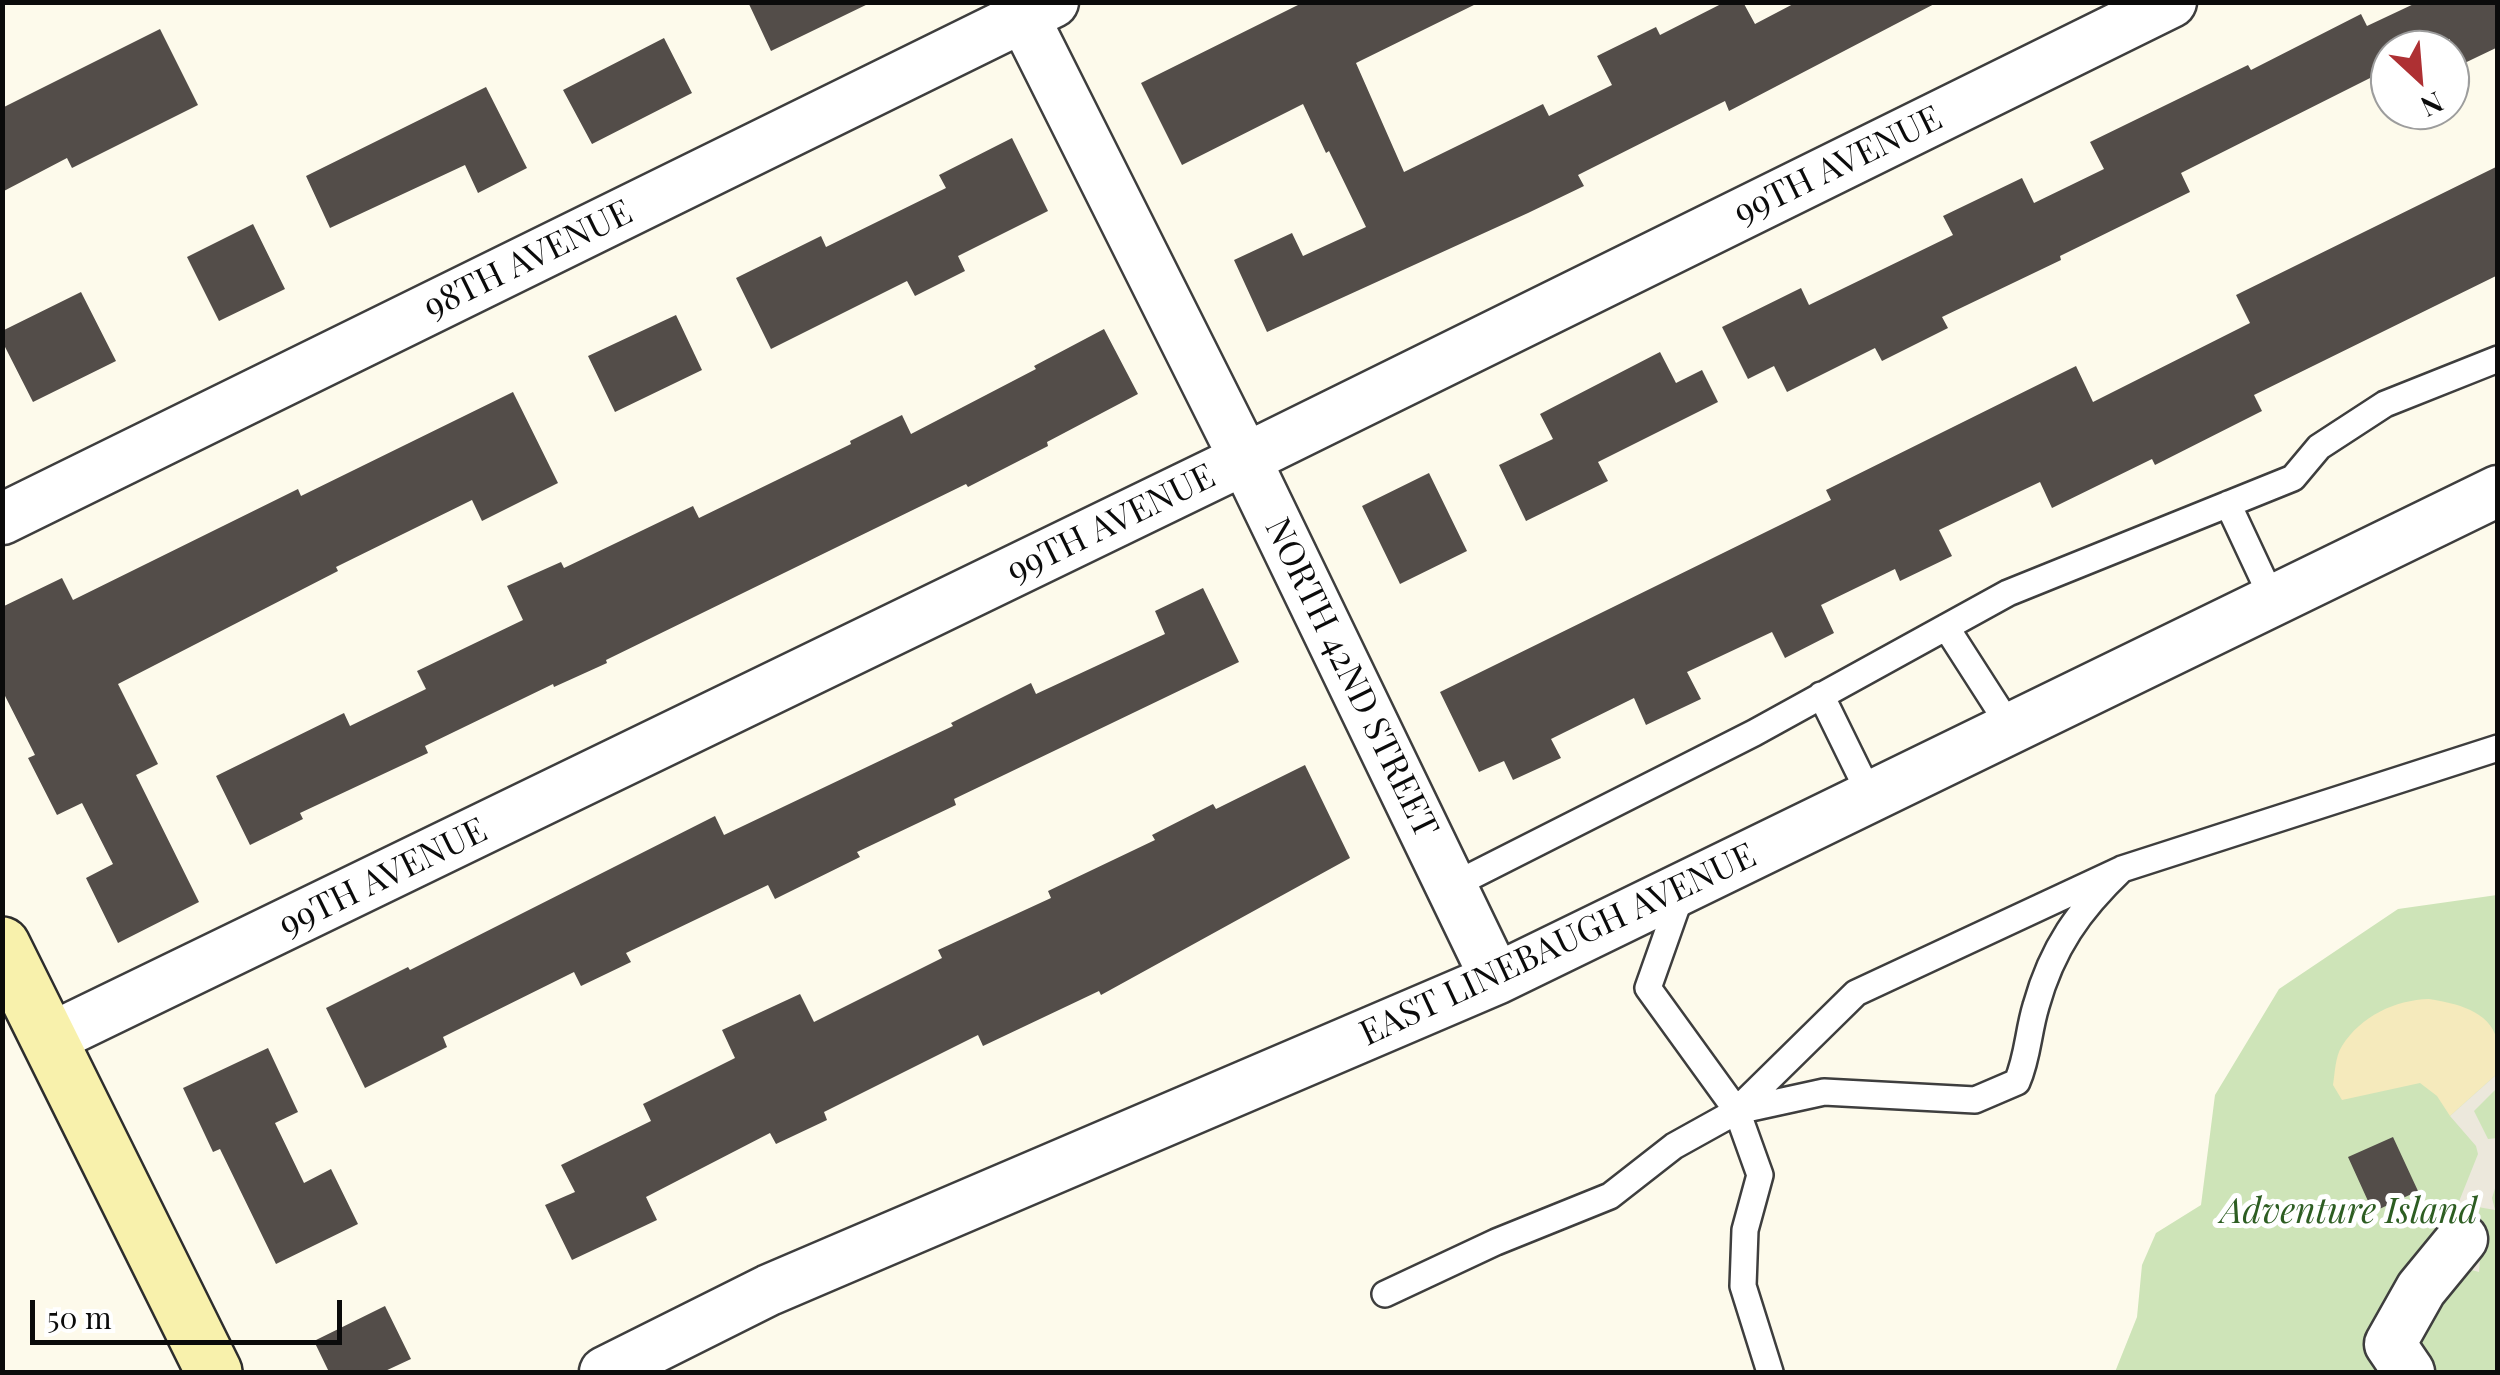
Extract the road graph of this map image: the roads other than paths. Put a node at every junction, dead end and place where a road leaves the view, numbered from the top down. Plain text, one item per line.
1 (2171, 2) edge
2 (1031, 7) edge
3 (2498, 359) edge
4 (1246, 459) junction
5 (2498, 491) edge
6 (2228, 504) junction
7 (2, 518) edge
8 (2272, 598) junction
9 (1946, 627) junction
10 (1821, 696) junction
11 (2004, 732) junction
12 (2498, 748) edge
13 (1871, 797) junction
14 (2122, 868) junction
15 (1452, 886) junction
16 (1683, 890) junction
17 (2, 944) edge
18 (1496, 979) junction
19 (49, 1038) junction
20 (1737, 1111) junction
21 (2462, 1239) dead end
22 (1385, 1294) dead end
23 (2398, 1363) edge
24 (215, 1372) edge
25 (605, 1372) edge
26 (1770, 1372) edge

1 - 4 street, 99TH AVENUE
2 - 4 street, NORTH 42ND STREET
2 - 7 street, 98TH AVENUE
3 - 6 lane
4 - 15 street, NORTH 42ND STREET
4 - 19 street, 99TH AVENUE
5 - 8 street, EAST LINEBAUGH AVENUE
6 - 8 lane
6 - 9 lane
8 - 11 street, EAST LINEBAUGH AVENUE
9 - 10 lane
9 - 11 lane
10 - 13 lane
10 - 15 lane
11 - 13 street, EAST LINEBAUGH AVENUE
12 - 14 lane
13 - 16 street, EAST LINEBAUGH AVENUE
14 - 20 lane
14 - 20 lane
15 - 18 street, NORTH 42ND STREET
16 - 18 street, EAST LINEBAUGH AVENUE
16 - 20 lane
17 - 19 street
18 - 25 street, EAST LINEBAUGH AVENUE
19 - 24 street
20 - 22 lane
20 - 26 lane
21 - 23 street

